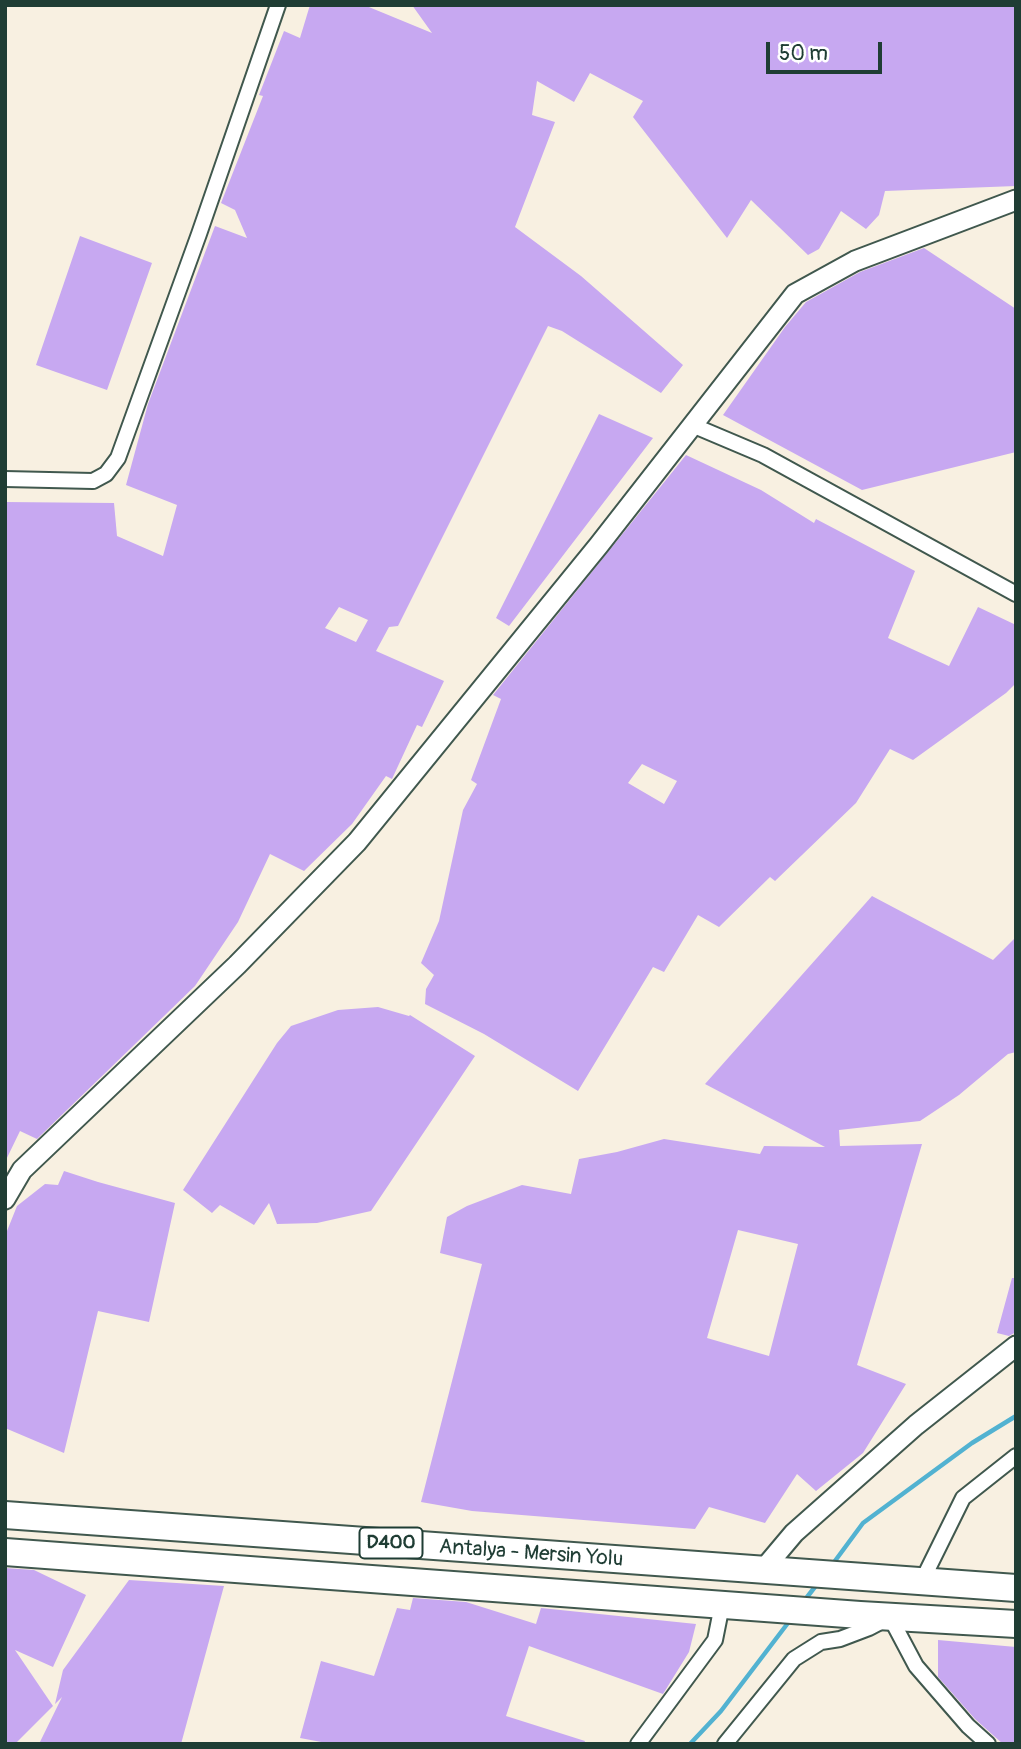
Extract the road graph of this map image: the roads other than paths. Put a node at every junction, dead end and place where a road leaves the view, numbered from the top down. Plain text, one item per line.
1 (278, 5) edge
2 (1016, 200) edge
3 (692, 425) junction
4 (5, 479) edge
5 (1016, 594) edge
6 (5, 1199) edge
7 (1016, 1346) edge
8 (1016, 1456) edge
9 (5, 1516) edge
10 (5, 1552) edge
11 (769, 1572) junction
12 (922, 1581) junction
13 (1016, 1588) edge
14 (722, 1605) junction
15 (890, 1617) junction
16 (1016, 1624) edge
17 (638, 1744) edge
18 (725, 1744) edge
19 (988, 1744) edge

1 - 4 street
2 - 3 street
3 - 5 street
3 - 6 street
7 - 11 street
8 - 12 street
9 - 11 highway, Antalya - Mersin Yolu / D400
10 - 14 highway, Antalya - Mersin Yolu / D400
11 - 12 highway, Antalya - Mersin Yolu / D400
12 - 13 highway, Antalya - Mersin Yolu / D400
14 - 15 highway, Antalya - Mersin Yolu / D400
14 - 17 street
15 - 16 highway, Antalya - Mersin Yolu / D400
15 - 18 street
15 - 19 street

